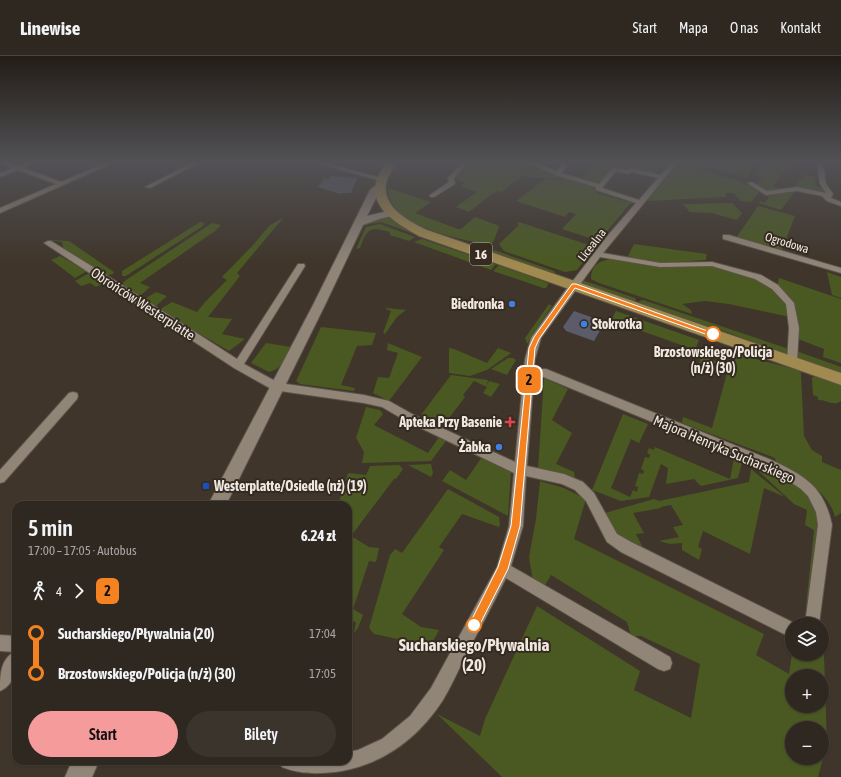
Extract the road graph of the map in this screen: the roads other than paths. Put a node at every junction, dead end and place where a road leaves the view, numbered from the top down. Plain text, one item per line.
1 (828, 196) edge
2 (32, 197) edge
3 (371, 197) edge
4 (383, 197) edge
5 (621, 197) edge
6 (645, 197) edge
7 (831, 197) edge
8 (841, 199) edge
9 (640, 202) junction
10 (841, 204) edge
11 (0, 211) edge
12 (390, 212) junction
13 (360, 218) junction
14 (726, 237) dead end
15 (48, 243) dead end
16 (598, 254) junction
17 (301, 266) dead end
18 (841, 271) edge
19 (574, 286) junction
20 (792, 362) junction
21 (238, 365) junction
22 (529, 373) junction
23 (841, 379) edge
24 (277, 387) junction
25 (73, 396) dead end
26 (520, 470) junction
27 (0, 478) edge
28 (219, 501) edge
29 (503, 569) junction
30 (813, 617) edge
31 (785, 626) edge
32 (0, 643) edge
33 (12, 644) edge
34 (664, 663) dead end
35 (12, 665) edge
36 (0, 683) edge
37 (352, 760) edge
38 (84, 765) edge
39 (78, 777) edge

1 - 10 street
2 - 11 street
3 - 13 main road
4 - 12 main road
5 - 9 street
6 - 9 street, Licealna
7 - 8 street
9 - 16 street, Licealna
12 - 13 main road
12 - 19 main road, 16
13 - 24 main road
14 - 18 street, Ogrodowa
15 - 21 street, Obrońców Westerplatte
16 - 19 street, Licealna
16 - 20 street
17 - 21 street
19 - 20 main road, 16
19 - 22 street
20 - 23 main road, 16
21 - 24 street, Obrońców Westerplatte
22 - 26 street
22 - 30 street, Majora Henryka Sucharskiego
24 - 26 street, Obrońców Westerplatte
24 - 28 main road
25 - 27 street
26 - 29 street
26 - 31 street
29 - 34 street
29 - 37 street
32 - 33 street
35 - 36 street
38 - 39 main road

